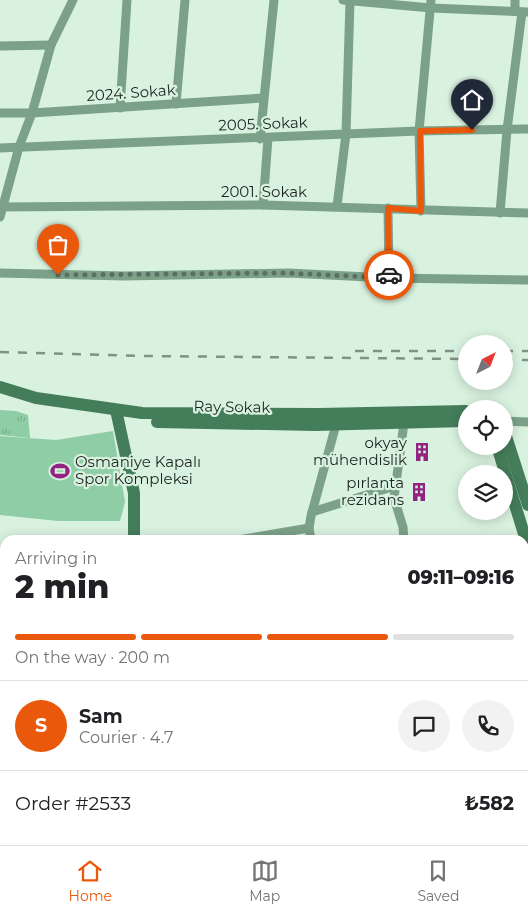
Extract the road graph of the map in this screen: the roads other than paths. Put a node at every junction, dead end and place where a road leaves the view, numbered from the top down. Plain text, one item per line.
1 (73, 0) edge
2 (127, 0) edge
3 (185, 0) edge
4 (274, 0) edge
5 (343, 0) edge
6 (515, 0) edge
7 (350, 1) edge
8 (431, 4) edge
9 (522, 12) edge
10 (51, 45) junction
11 (0, 46) edge
12 (263, 98) junction
13 (176, 104) junction
14 (120, 108) junction
15 (0, 113) edge
16 (32, 113) junction
17 (528, 129) edge
18 (507, 130) junction
19 (420, 131) junction
20 (346, 134) junction
21 (264, 138) junction
22 (19, 147) junction
23 (0, 148) edge
24 (262, 205) junction
25 (337, 206) junction
26 (2, 207) edge
27 (388, 208) junction
28 (421, 211) junction
29 (500, 213) junction
30 (528, 213) edge
31 (0, 218) edge
32 (0, 273) edge
33 (389, 278) junction
34 (528, 280) edge
35 (0, 386) edge
36 (0, 395) edge
37 (458, 412) edge
38 (117, 415) junction
39 (338, 419) junction
40 (458, 421) edge
41 (513, 421) edge
42 (528, 422) edge
43 (404, 424) junction
44 (500, 455) edge
45 (512, 455) edge
46 (395, 486) junction
47 (528, 505) edge
48 (312, 512) junction
49 (309, 528) junction
50 (134, 535) edge
51 (268, 535) edge
52 (310, 535) edge
53 (404, 535) edge
54 (524, 535) edge

1 - 10 street
2 - 14 street
3 - 13 street
4 - 12 street
5 - 7 street
6 - 9 street
7 - 8 street
7 - 20 street
8 - 9 street
8 - 19 street
9 - 18 street
10 - 11 street
10 - 16 street
12 - 13 street, 2024. Sokak
12 - 21 street
13 - 14 street, 2024. Sokak
14 - 16 street, 2024. Sokak
15 - 16 street, 2024. Sokak
16 - 22 street
17 - 18 street, 2005. Sokak
18 - 19 street, 2005. Sokak
18 - 29 street
19 - 20 street, 2005. Sokak
19 - 28 street
20 - 21 street, 2005. Sokak
20 - 25 street
21 - 22 street, 2005. Sokak
21 - 24 street
22 - 23 street, 2005. Sokak
22 - 26 street
24 - 25 street, 2001. Sokak
24 - 26 street, 2001. Sokak
25 - 27 street, 2001. Sokak
26 - 31 street
27 - 28 street, 2001. Sokak
27 - 33 street
28 - 29 street, 2001. Sokak
29 - 30 street, 2001. Sokak
32 - 33 street
33 - 34 street
35 - 38 street
36 - 38 street, Ray Sokak
37 - 39 street
38 - 39 street, Ray Sokak
38 - 50 street
39 - 43 street, Ray Sokak
39 - 48 street
40 - 43 street, Ray Sokak
41 - 42 street
43 - 46 street
44 - 54 street
45 - 47 street
46 - 48 street
46 - 53 street
48 - 49 street
49 - 51 street
49 - 52 street

